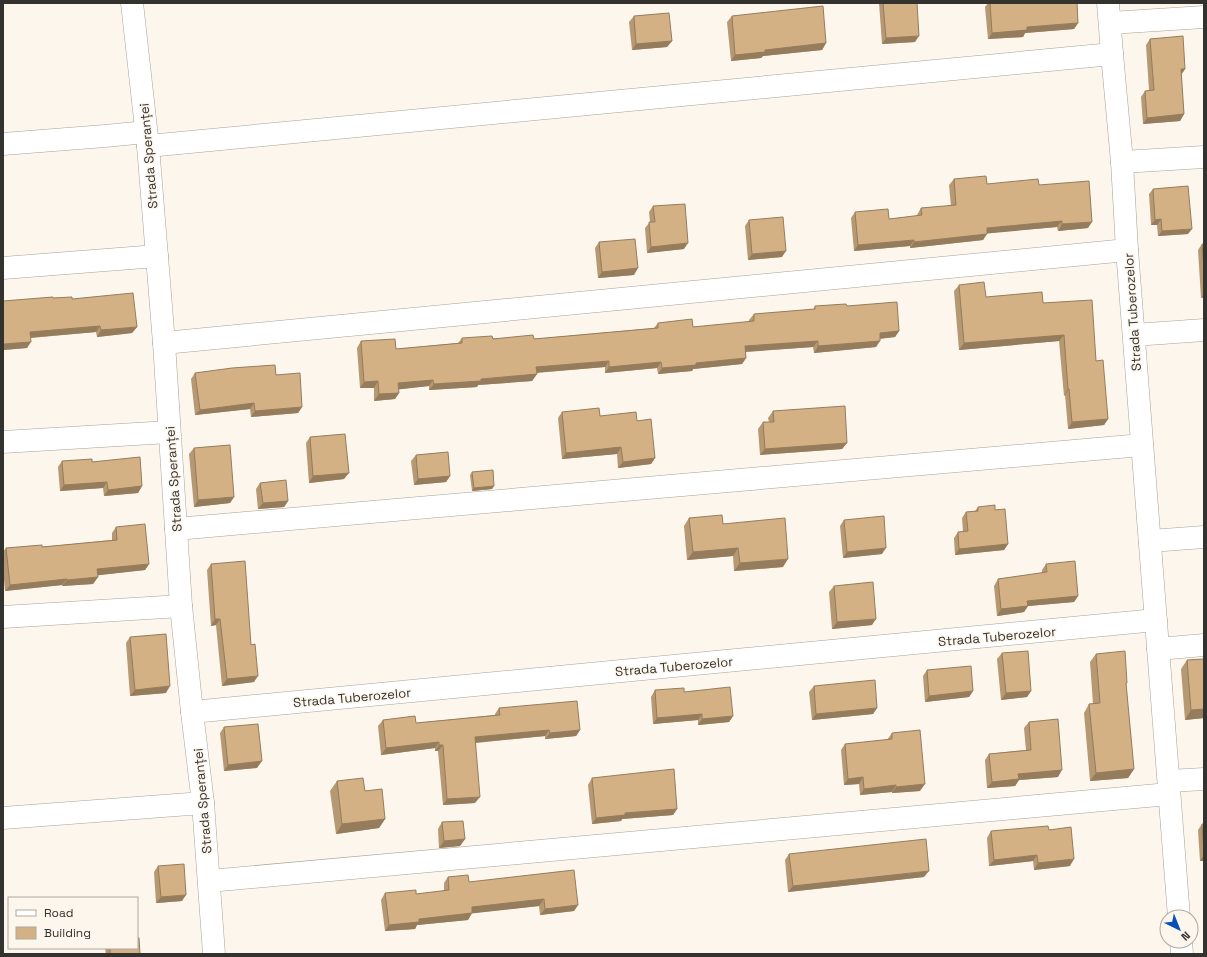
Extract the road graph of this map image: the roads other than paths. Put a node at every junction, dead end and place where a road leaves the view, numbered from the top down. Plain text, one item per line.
1 (132, 3) edge
2 (1109, 13) edge
3 (1204, 17) edge
4 (1112, 54) junction
5 (147, 139) junction
6 (3, 144) edge
7 (1204, 157) edge
8 (1122, 162) junction
9 (1127, 250) junction
10 (157, 256) junction
11 (3, 268) edge
12 (1204, 330) edge
13 (1134, 334) junction
14 (164, 343) junction
15 (170, 432) junction
16 (3, 442) edge
17 (1142, 445) junction
18 (176, 529) junction
19 (1204, 537) edge
20 (1150, 541) junction
21 (181, 606) junction
22 (3, 617) edge
23 (1156, 620) junction
24 (1204, 645) edge
25 (1158, 649) junction
26 (192, 712) junction
27 (1204, 779) edge
28 (1169, 788) junction
29 (203, 803) junction
30 (3, 818) edge
31 (209, 881) junction
32 (1178, 909) edge
33 (214, 954) edge

1 - 5 street, Strada Speranței
2 - 3 street
2 - 4 street, Strada Tuberozelor
4 - 5 street
4 - 8 street, Strada Tuberozelor
5 - 6 street
5 - 10 street, Strada Speranței
7 - 8 street
8 - 9 street, Strada Tuberozelor
9 - 13 street, Strada Tuberozelor
9 - 14 street
10 - 11 street
10 - 14 street, Strada Speranței
12 - 13 street
13 - 17 street, Strada Tuberozelor
14 - 15 street, Strada Speranței
15 - 16 street
15 - 18 street, Strada Speranței
17 - 18 street
17 - 20 street, Strada Tuberozelor
18 - 21 street, Strada Speranței
19 - 20 street
20 - 23 street, Strada Tuberozelor
21 - 22 street
21 - 26 street, Strada Speranței
23 - 25 street, Strada Tuberozelor
23 - 26 street, Strada Tuberozelor
24 - 25 street
25 - 28 street, Strada Tuberozelor
26 - 29 street, Strada Speranței
27 - 28 street
28 - 31 street
28 - 32 street, Strada Tuberozelor
29 - 30 street
29 - 31 street, Strada Speranței
31 - 33 street, Strada Speranței

